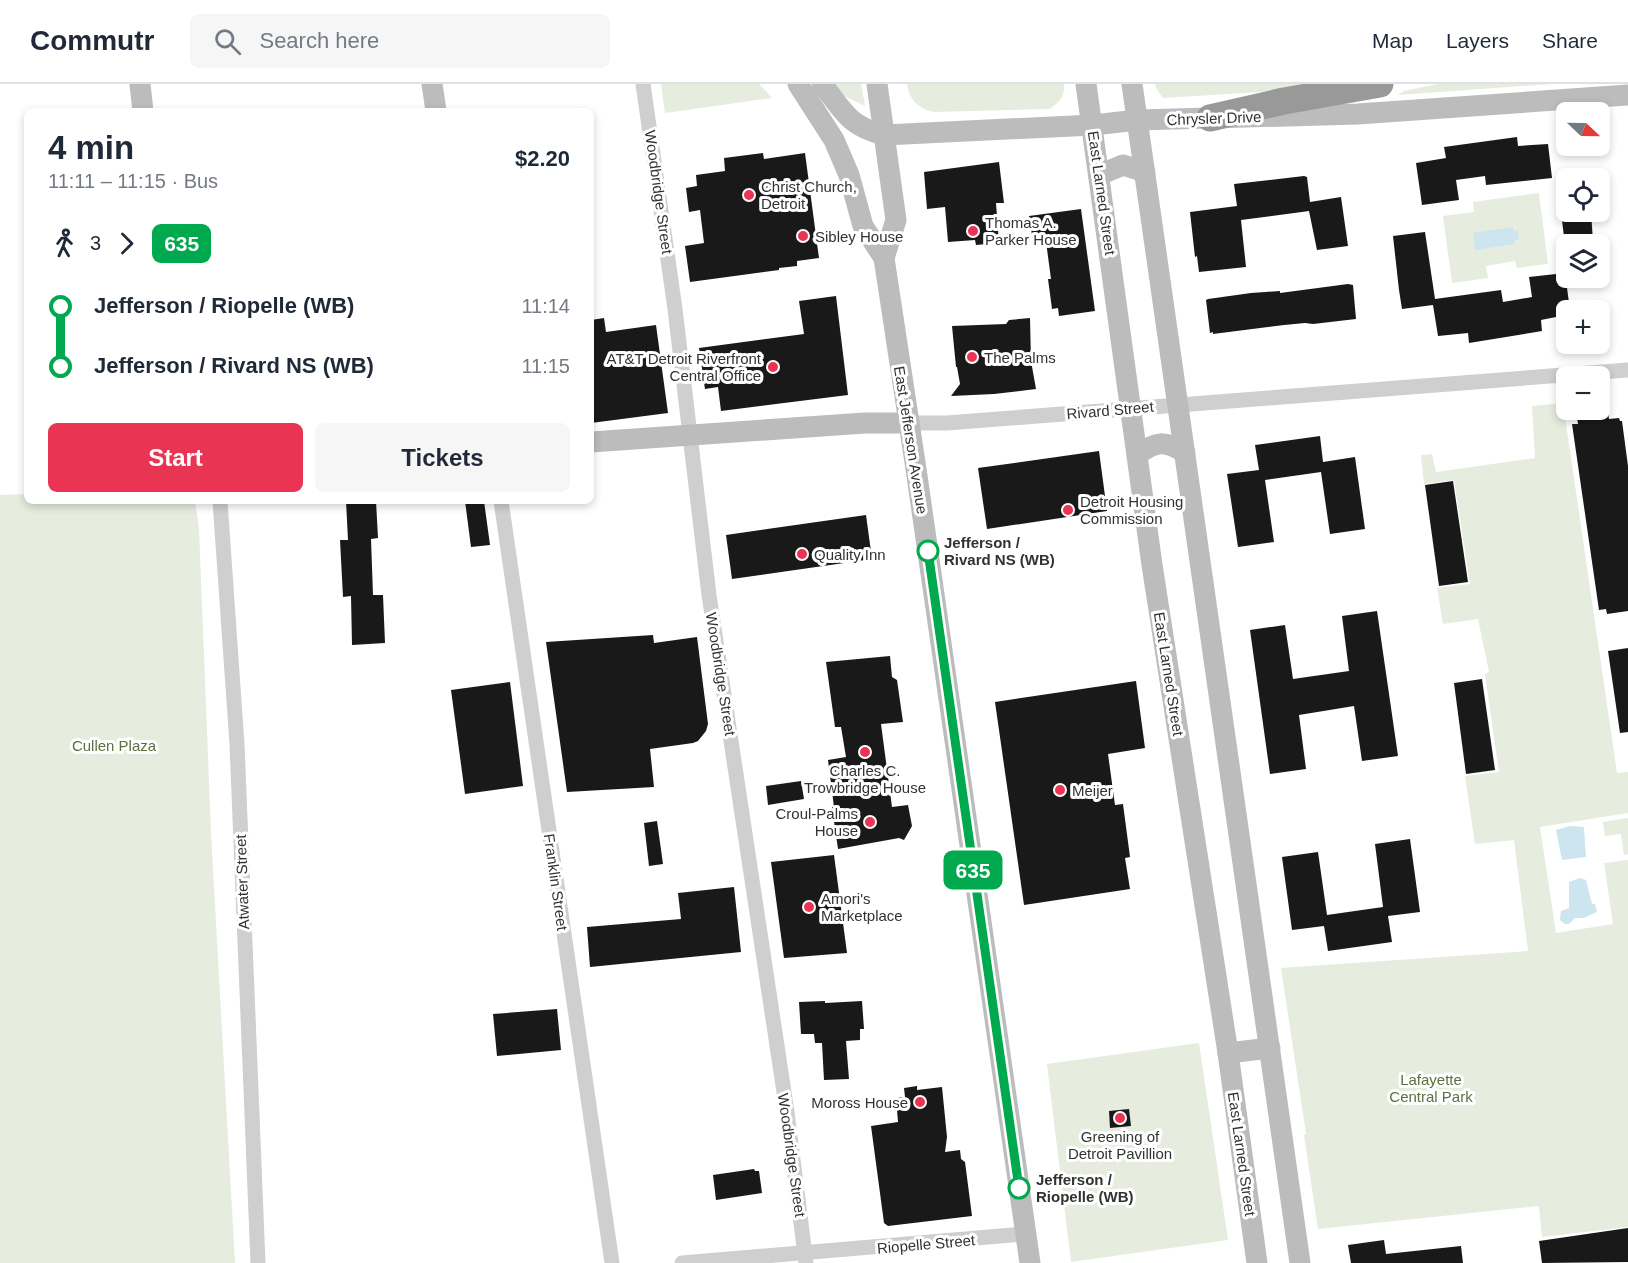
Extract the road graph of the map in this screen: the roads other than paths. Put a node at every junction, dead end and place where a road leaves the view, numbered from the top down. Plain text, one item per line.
1 (140, 84) edge
2 (432, 84) edge
3 (643, 84) edge
4 (798, 84) edge
5 (822, 84) edge
6 (877, 84) edge
7 (1380, 84) edge
8 (1133, 85) edge
9 (1086, 86) edge
10 (1628, 95) edge
11 (143, 108) edge
12 (436, 108) edge
13 (1210, 118) junction
14 (1138, 120) junction
15 (1093, 125) junction
16 (884, 135) junction
17 (1145, 172) junction
18 (1099, 175) junction
19 (884, 258) junction
20 (1628, 369) edge
21 (1178, 405) junction
22 (1131, 409) junction
23 (909, 423) junction
24 (690, 434) junction
25 (594, 442) edge
26 (1185, 453) junction
27 (1137, 455) junction
28 (220, 504) edge
29 (501, 504) edge
30 (1270, 1048) junction
31 (1228, 1053) junction
32 (1025, 1234) junction
33 (806, 1258) edge
34 (258, 1263) edge
35 (612, 1263) edge
36 (682, 1263) edge
37 (1030, 1263) edge
38 (1257, 1263) edge
39 (1300, 1263) edge

1 - 11 street
2 - 12 street
3 - 24 street, Woodbridge Street
4 - 19 street, East Jefferson Avenue
5 - 16 street, Chrysler Drive
6 - 16 street, East Jefferson Avenue
7 - 13 highway
8 - 14 street
9 - 15 street, East Larned Street
10 - 13 street, Chrysler Drive
13 - 14 street, Chrysler Drive
14 - 15 street, Chrysler Drive
14 - 17 street
15 - 16 street, Chrysler Drive
15 - 18 street, East Larned Street
16 - 19 street, East Jefferson Avenue
17 - 18 street
17 - 21 street
18 - 22 street, East Larned Street
19 - 23 street, East Jefferson Avenue
20 - 21 street, Rivard Street
21 - 22 street, Rivard Street
21 - 26 street
22 - 23 street, Rivard Street
22 - 27 street, East Larned Street
23 - 24 street, Rivard Street
23 - 32 street, East Jefferson Avenue
24 - 25 street, Rivard Street
24 - 33 street, Woodbridge Street
26 - 27 street
26 - 30 street
27 - 31 street, East Larned Street
28 - 34 street, Atwater Street
29 - 35 street, Franklin Street
30 - 31 street
30 - 39 street
31 - 38 street, East Larned Street
32 - 33 street, Riopelle Street
32 - 37 street, East Jefferson Avenue
33 - 36 street, Riopelle Street

